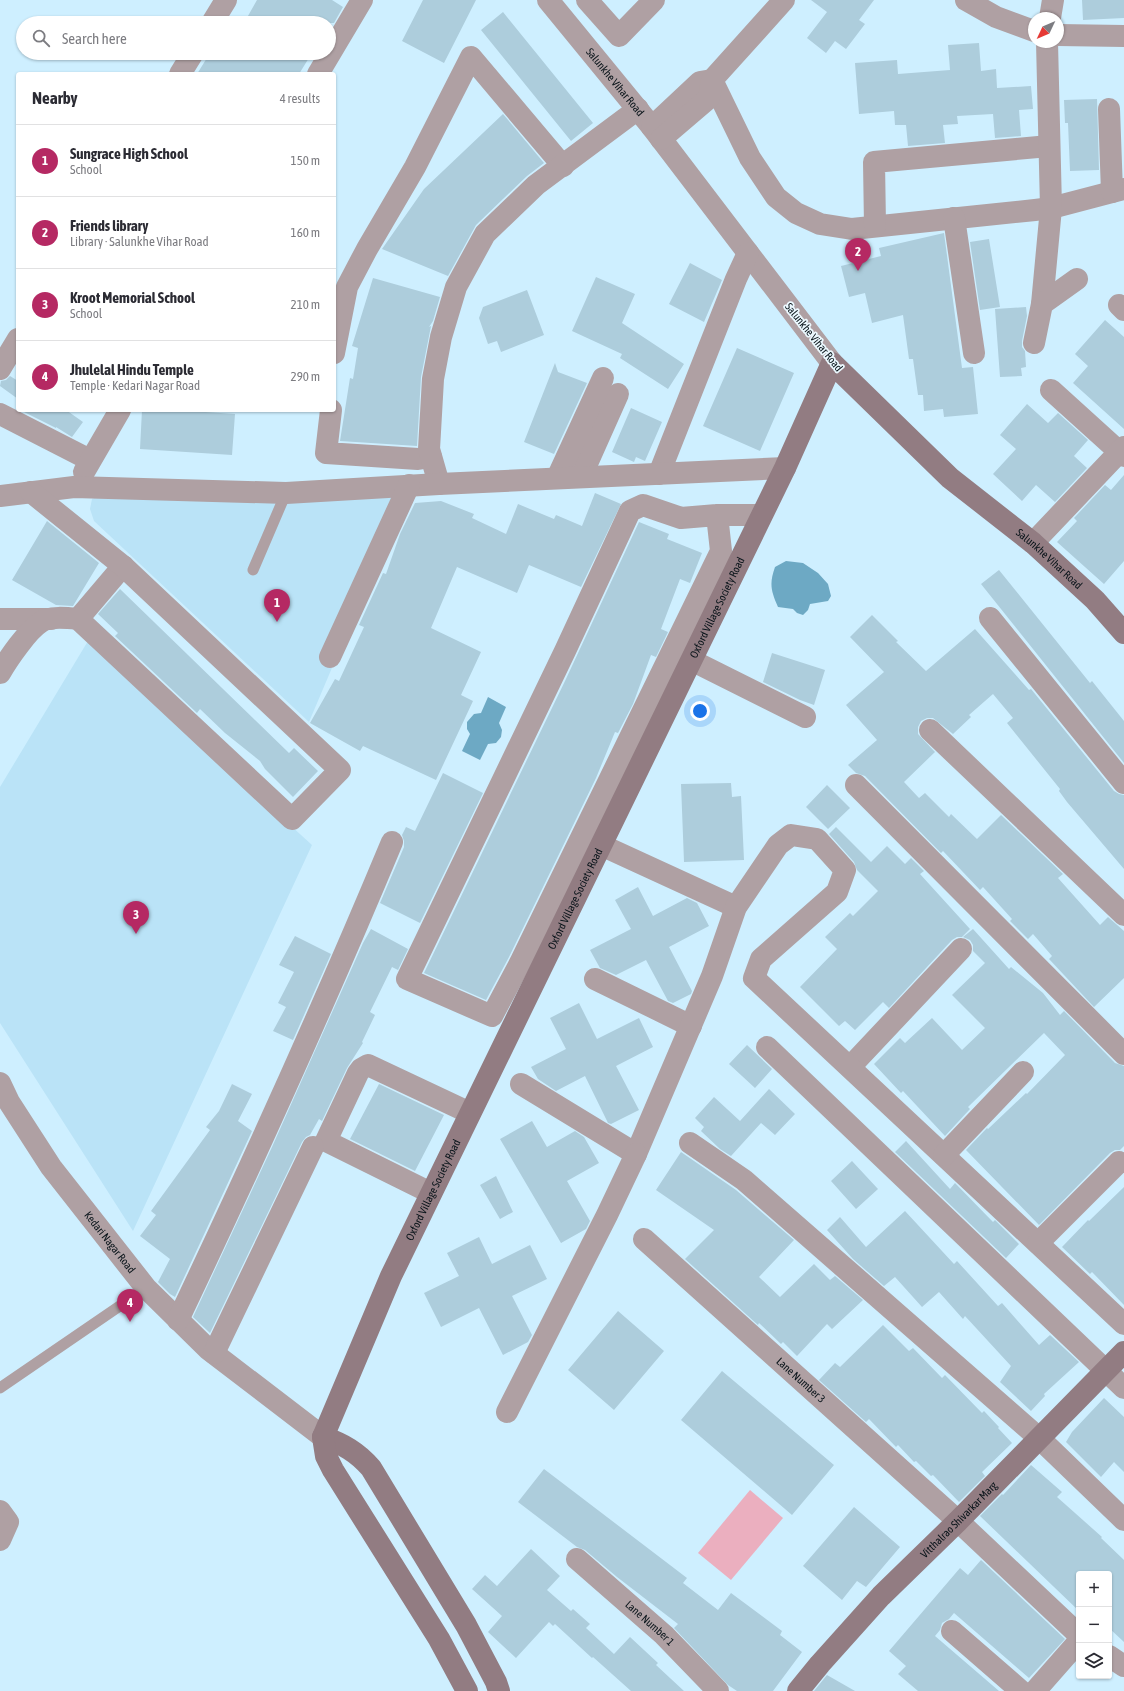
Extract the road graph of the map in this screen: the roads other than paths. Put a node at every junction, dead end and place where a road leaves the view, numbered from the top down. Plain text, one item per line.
1 (226, 0) edge
2 (362, 0) edge
3 (548, 0) edge
4 (587, 0) edge
5 (654, 0) edge
6 (784, 0) edge
7 (966, 0) edge
8 (1053, 0) edge
9 (1051, 12) edge
10 (216, 16) edge
11 (1028, 29) edge
12 (1064, 35) edge
13 (1124, 36) edge
14 (336, 44) edge
15 (1047, 48) edge
16 (189, 60) edge
17 (326, 60) edge
18 (181, 72) edge
19 (319, 72) edge
20 (712, 80) junction
21 (638, 109) junction
22 (1109, 110) dead end
23 (656, 133) junction
24 (1049, 146) junction
25 (563, 166) junction
26 (1118, 191) edge
27 (1051, 208) junction
28 (954, 218) junction
29 (875, 226) junction
30 (748, 253) junction
31 (1077, 279) dead end
32 (1042, 304) junction
33 (16, 342) edge
34 (336, 342) edge
35 (1034, 343) dead end
36 (974, 353) dead end
37 (832, 363) junction
38 (0, 369) edge
39 (1051, 390) dead end
40 (119, 412) edge
41 (331, 412) edge
42 (0, 414) edge
43 (1122, 452) edge
44 (431, 457) junction
45 (90, 460) junction
46 (785, 468) junction
47 (659, 474) junction
48 (581, 477) junction
49 (558, 478) junction
50 (439, 484) junction
51 (409, 485) junction
52 (74, 487) junction
53 (31, 492) junction
54 (286, 494) junction
55 (0, 496) edge
56 (722, 515) junction
57 (761, 515) junction
58 (1033, 543) junction
59 (123, 566) junction
60 (254, 570) dead end
61 (990, 618) dead end
62 (0, 619) edge
63 (52, 619) junction
64 (78, 619) junction
65 (1124, 633) edge
66 (330, 657) dead end
67 (691, 660) junction
68 (0, 673) edge
69 (805, 717) dead end
70 (930, 730) dead end
71 (1124, 783) edge
72 (856, 785) dead end
73 (392, 842) dead end
74 (601, 845) junction
75 (736, 908) junction
76 (1124, 915) edge
77 (960, 949) dead end
78 (596, 979) dead end
79 (492, 1016) junction
80 (513, 1025) junction
81 (691, 1026) junction
82 (767, 1047) dead end
83 (1124, 1054) edge
84 (850, 1067) junction
85 (1023, 1072) dead end
86 (0, 1083) edge
87 (521, 1084) dead end
88 (470, 1113) junction
89 (690, 1143) dead end
90 (313, 1147) dead end
91 (636, 1154) junction
92 (944, 1155) junction
93 (1119, 1162) dead end
94 (431, 1193) junction
95 (644, 1239) dead end
96 (1038, 1243) junction
97 (146, 1288) junction
98 (178, 1320) junction
99 (1124, 1324) edge
100 (1124, 1352) edge
101 (214, 1353) junction
102 (1106, 1370) junction
103 (0, 1388) edge
104 (1124, 1388) edge
105 (507, 1412) dead end
106 (324, 1437) junction
107 (1039, 1438) junction
108 (0, 1511) edge
109 (1124, 1520) edge
110 (958, 1521) junction
111 (0, 1540) edge
112 (577, 1559) dead end
113 (952, 1631) dead end
114 (1076, 1632) edge
115 (1077, 1643) edge
116 (1112, 1658) edge
117 (1124, 1666) edge
118 (467, 1691) edge
119 (499, 1691) edge
120 (718, 1691) edge
121 (798, 1691) edge
122 (1021, 1691) edge
123 (1035, 1691) edge

1 - 10 street
2 - 14 street
3 - 21 street, Salunkhe Vihar Road
4 - 5 street
6 - 20 street
7 - 11 street
8 - 9 street
12 - 13 street
15 - 24 street
16 - 18 street
17 - 19 street
20 - 23 street
20 - 29 street
21 - 23 street, Salunkhe Vihar Road
21 - 25 street
22 - 26 street
23 - 30 street, Salunkhe Vihar Road
24 - 27 street
24 - 29 street
25 - 34 street
25 - 44 street
26 - 27 street
27 - 28 street
27 - 32 street
28 - 29 street
28 - 36 street
30 - 37 street, Salunkhe Vihar Road
30 - 47 street
31 - 32 street
32 - 35 street
33 - 38 street
37 - 46 street, Oxford Village Society Road
37 - 58 street, Salunkhe Vihar Road
39 - 43 street
40 - 45 street
41 - 44 street
42 - 45 street
43 - 58 street
44 - 50 street
45 - 52 street
46 - 47 street
46 - 57 street, Oxford Village Society Road
47 - 48 street
48 - 49 street
48 - 49 street
49 - 50 street
50 - 51 street
51 - 54 street
51 - 66 street
52 - 53 street
52 - 54 street
53 - 55 street
53 - 59 street
54 - 60 lane
56 - 57 street
56 - 79 street
56 - 79 street
57 - 67 street, Oxford Village Society Road
58 - 65 street, Salunkhe Vihar Road
59 - 64 street
59 - 64 street
61 - 71 street
62 - 63 street
63 - 64 street
63 - 68 street
67 - 69 street
67 - 74 street, Oxford Village Society Road
70 - 76 street
72 - 83 street
73 - 98 street
74 - 75 street
74 - 80 street, Oxford Village Society Road
75 - 81 street
75 - 84 street
77 - 84 street
78 - 81 street
79 - 80 street
80 - 88 street, Oxford Village Society Road
81 - 91 street
82 - 102 street
84 - 92 street
85 - 92 street
86 - 97 street, Kedari Nagar Road
87 - 91 street
88 - 94 street, Oxford Village Society Road
88 - 94 street
89 - 107 street
90 - 101 street
91 - 105 street
92 - 96 street
93 - 96 street
94 - 106 street, Oxford Village Society Road
95 - 110 street, Lane Number 3
96 - 99 street
97 - 98 street, Kedari Nagar Road
97 - 103 lane
98 - 101 street, Kedari Nagar Road
100 - 102 street, Vitthalrao Shivarkar Marg
101 - 106 street, Kedari Nagar Road
102 - 104 street
102 - 107 street, Vitthalrao Shivarkar Marg
106 - 118 street
106 - 119 street
107 - 109 street
107 - 110 street, Vitthalrao Shivarkar Marg
108 - 111 street
110 - 114 street, Lane Number 3
110 - 121 street, Vitthalrao Shivarkar Marg
112 - 120 street, Lane Number 1
113 - 122 street
115 - 123 street
116 - 117 street

